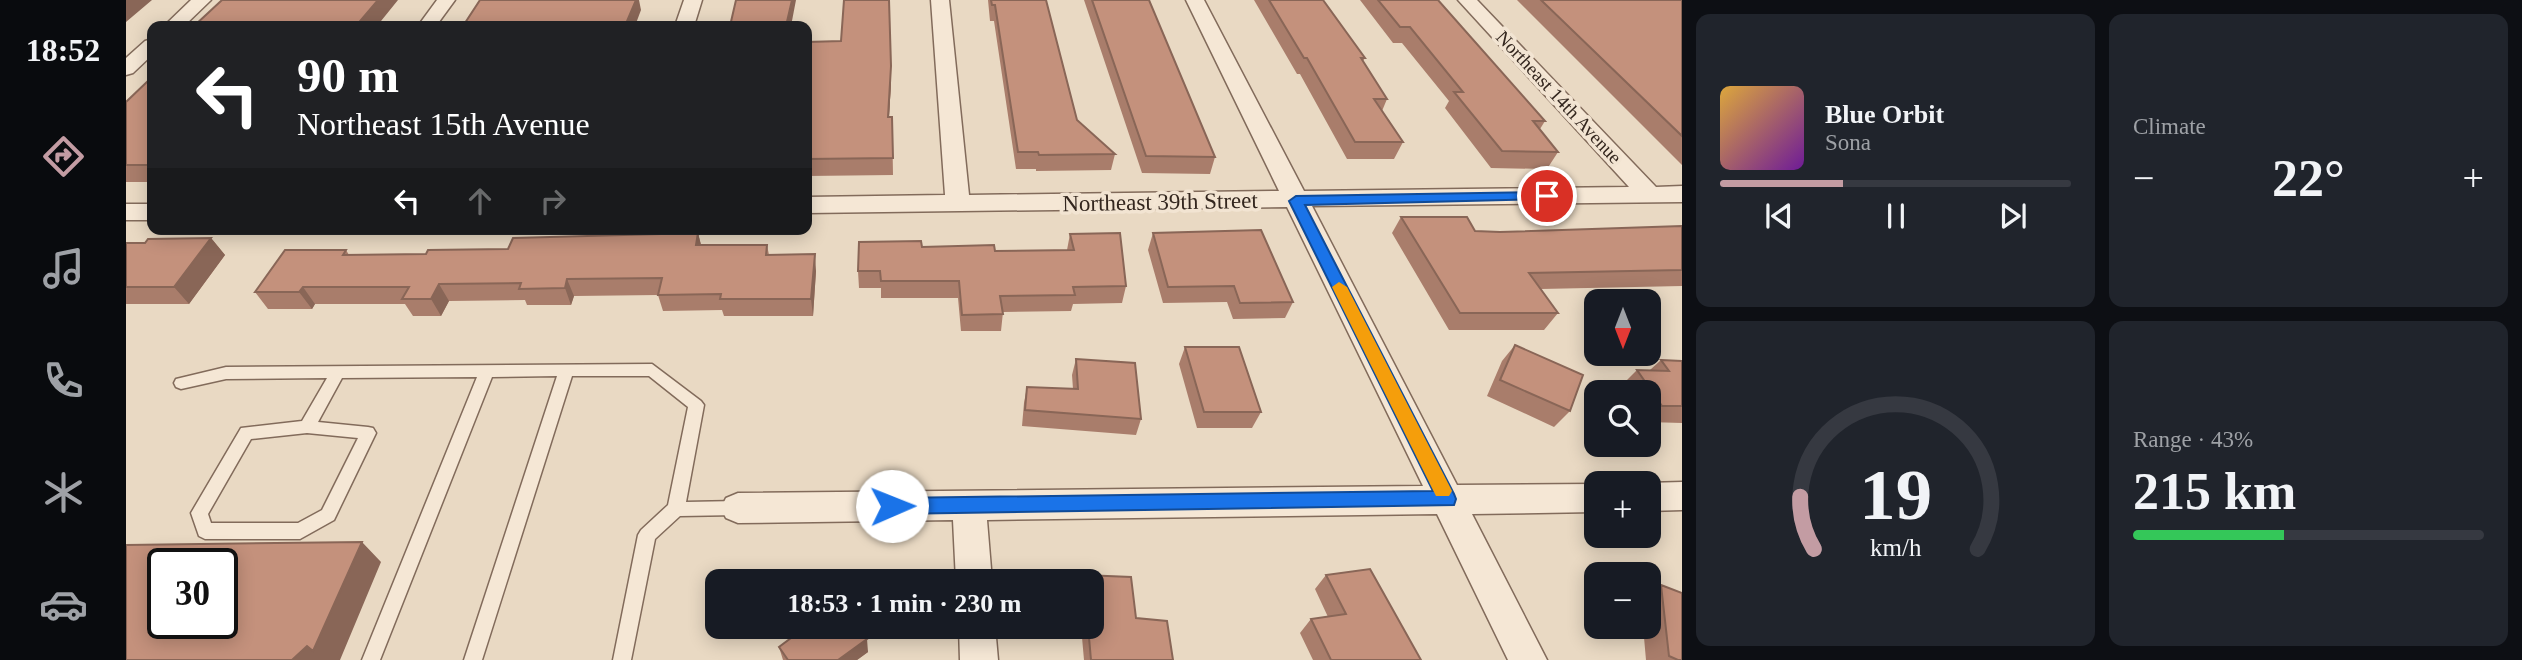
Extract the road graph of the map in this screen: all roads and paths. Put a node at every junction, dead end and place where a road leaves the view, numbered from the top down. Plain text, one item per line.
1 (202, 0) edge
2 (446, 0) edge
3 (693, 0) edge
4 (940, 0) edge
5 (1195, 0) edge
6 (1467, 0) edge
7 (179, 21) edge
8 (431, 21) edge
9 (687, 21) edge
10 (147, 50) edge
11 (126, 69) edge
12 (1682, 194) edge
13 (1650, 195) junction
14 (1296, 201) junction
15 (958, 204) junction
16 (812, 205) edge
17 (126, 212) edge
18 (147, 212) edge
19 (566, 371) junction
20 (338, 372) junction
21 (486, 372) junction
22 (181, 383) dead end
23 (307, 427) junction
24 (1682, 496) edge
25 (1661, 497) edge
26 (1584, 498) edge
27 (1447, 499) junction
28 (969, 505) junction
29 (738, 508) joint
30 (676, 509) junction
31 (973, 569) edge
32 (978, 639) edge
33 (371, 660) edge
34 (473, 660) edge
35 (622, 660) edge
36 (979, 660) edge
37 (1528, 660) edge

1 - 7 street
2 - 8 street
3 - 9 street
4 - 15 street
5 - 14 street
6 - 13 street, Northeast 14th Avenue
10 - 11 street
12 - 13 street, Northeast 39th Street
13 - 14 street, Northeast 39th Street
14 - 15 street, Northeast 39th Street
14 - 27 street
15 - 16 street, Northeast 39th Street
17 - 18 street
19 - 21 lane
19 - 30 lane
19 - 34 lane
20 - 21 lane
20 - 22 lane
20 - 23 lane
21 - 33 lane
23 - 23 lane
24 - 25 street
26 - 27 street
27 - 28 street
27 - 37 street
28 - 29 street
28 - 31 street
29 - 30 lane
30 - 35 lane
32 - 36 street

